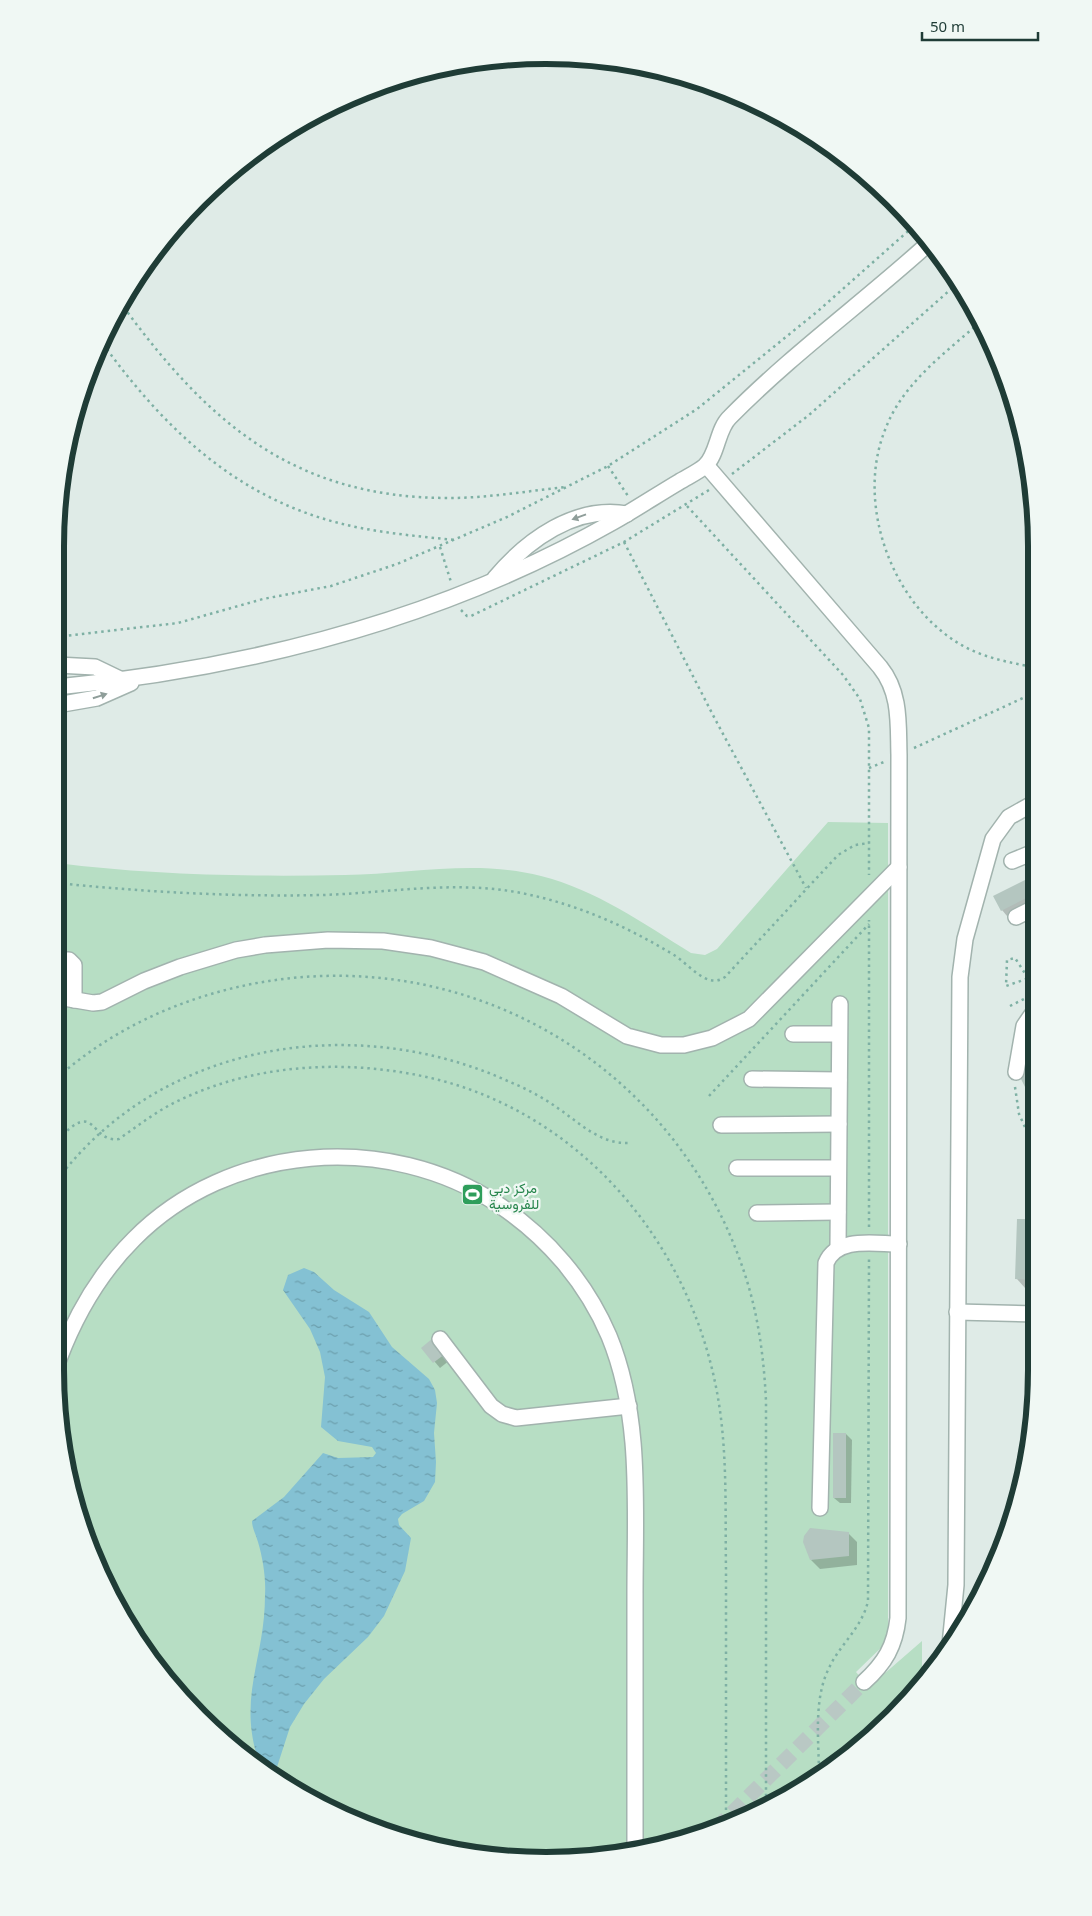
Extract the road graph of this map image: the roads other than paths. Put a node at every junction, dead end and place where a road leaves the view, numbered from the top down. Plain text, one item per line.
1 (925, 247) edge
2 (706, 465) junction
3 (627, 514) junction
4 (492, 581) junction
5 (64, 665) edge
6 (140, 677) junction
7 (122, 680) junction
8 (64, 686) edge
9 (64, 704) edge
10 (1028, 806) edge
11 (1028, 855) edge
12 (1012, 862) dead end
13 (898, 867) junction
14 (1028, 911) edge
15 (1016, 917) dead end
16 (64, 960) edge
17 (64, 998) edge
18 (74, 1000) junction
19 (840, 1004) dead end
20 (1028, 1020) edge
21 (793, 1034) dead end
22 (839, 1034) junction
23 (1016, 1072) road end
24 (752, 1079) dead end
25 (839, 1080) junction
26 (839, 1124) junction
27 (721, 1125) dead end
28 (737, 1168) dead end
29 (838, 1168) junction
30 (757, 1212) dead end
31 (838, 1212) junction
32 (898, 1244) junction
33 (838, 1248) junction
34 (957, 1312) junction
35 (1028, 1314) edge
36 (440, 1339) dead end
37 (64, 1347) edge
38 (629, 1406) junction
39 (820, 1508) dead end
40 (951, 1631) edge
41 (864, 1682) tunnel mouth
42 (635, 1844) edge

1 - 2 street
2 - 3 street
2 - 13 street
3 - 4 street
3 -> 4 street
4 - 6 street
5 - 7 street
6 - 7 street
9 -> 6 street
7 - 8 street
10 - 34 street
11 - 12 street
13 - 18 street
13 - 32 street
14 - 15 street
16 - 18 street
17 - 18 street
19 - 22 street
20 - 23 street
21 - 22 street
22 - 25 street
24 - 25 street
25 - 26 street
26 - 27 street
26 - 29 street
28 - 29 street
29 - 31 street
30 - 31 street
31 - 33 street
32 - 33 street
32 - 41 street
33 - 39 street
34 - 35 street
34 - 40 street
36 - 38 street
37 - 38 street
38 - 42 street

